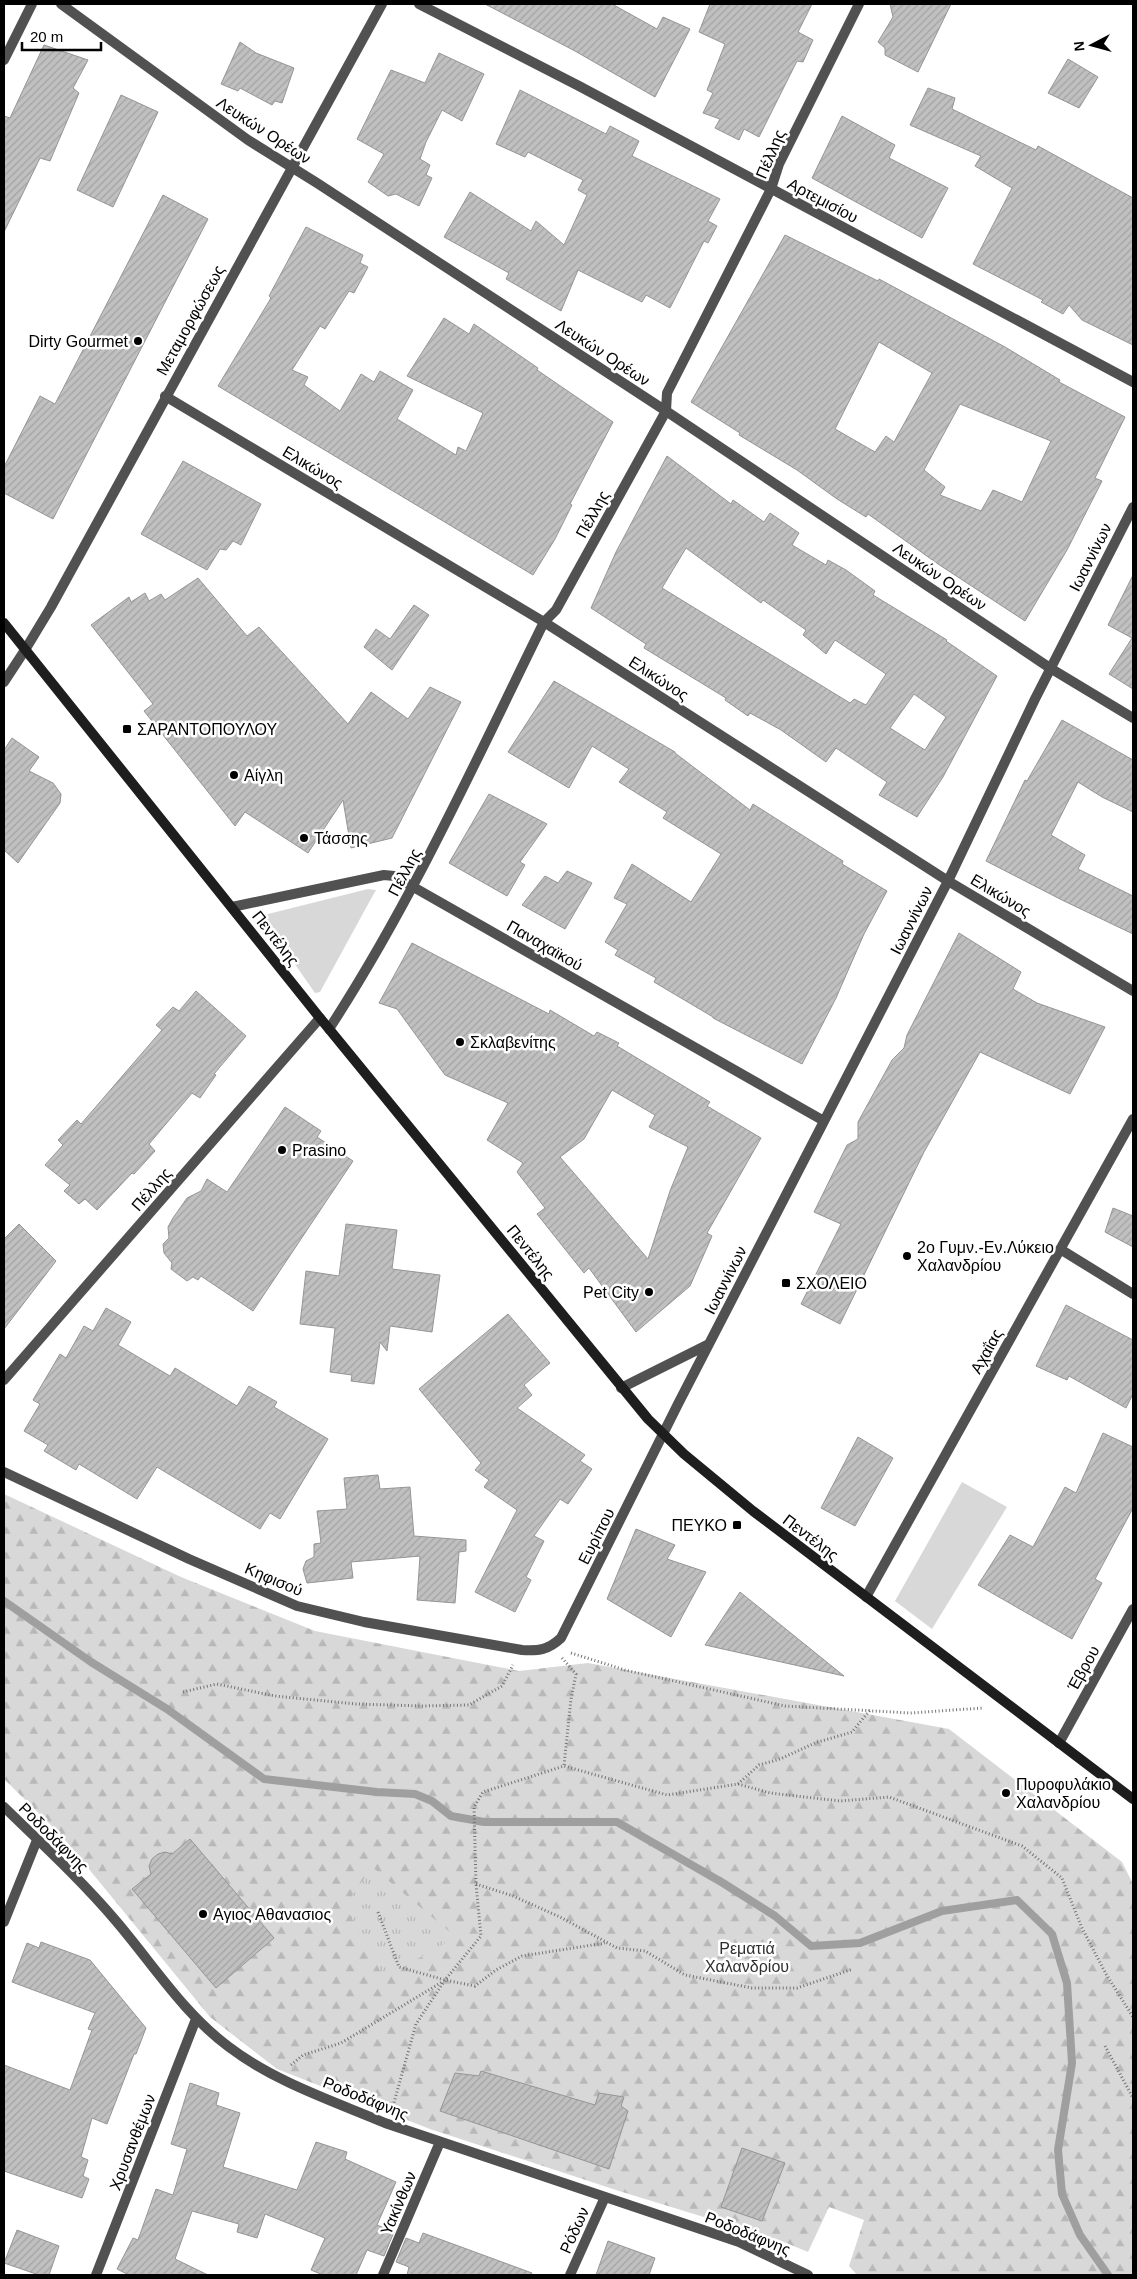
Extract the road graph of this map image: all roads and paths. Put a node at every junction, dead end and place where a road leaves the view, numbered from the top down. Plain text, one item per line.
1 (32, 4) edge
2 (61, 4) edge
3 (382, 4) edge
4 (419, 4) edge
5 (859, 4) edge
6 (4, 60) edge
7 (291, 168) junction
8 (771, 189) junction
9 (1133, 382) edge
10 (165, 396) junction
11 (666, 411) junction
12 (1133, 507) edge
13 (544, 622) junction
14 (4, 623) edge
15 (25, 650) junction
16 (1050, 668) junction
17 (4, 682) edge
18 (1133, 718) edge
19 (948, 882) junction
20 (414, 888) junction
21 (232, 907) junction
22 (1133, 991) edge
23 (320, 1018) junction
24 (329, 1029) junction
25 (1133, 1120) edge
26 (824, 1121) junction
27 (1060, 1249) junction
28 (1133, 1294) edge
29 (709, 1344) junction
30 (4, 1380) edge
31 (621, 1388) junction
32 (664, 1435) junction
33 (4, 1472) edge
34 (866, 1597) junction
35 (1133, 1609) edge
36 (551, 1647) junction
37 (522, 1650) junction
38 (576, 1674) dead end
39 (183, 1692) dead end
40 (1011, 1707) junction
41 (870, 1710) junction
42 (1058, 1742) junction
43 (564, 1766) junction
44 (738, 1784) junction
45 (1133, 1799) edge
46 (4, 1808) edge
47 (37, 1840) junction
48 (476, 1884) junction
49 (378, 1912) dead end
50 (4, 1922) edge
51 (606, 1943) junction
52 (853, 1969) dead end
53 (445, 1980) junction
54 (1133, 2017) edge
55 (196, 2019) junction
56 (1105, 2046) dead end
57 (277, 2076) junction
58 (1133, 2098) edge
59 (392, 2107) dead end
60 (440, 2142) junction
61 (605, 2197) junction
62 (96, 2275) edge
63 (383, 2275) edge
64 (570, 2275) edge
65 (808, 2275) edge

1 - 6 street
2 - 7 street, Λευκών Ορέων
3 - 7 street, Μεταμορφώσεως
4 - 8 street, Αρτεμισίου
5 - 8 street, Πέλλης
7 - 10 street, Μεταμορφώσεως
7 - 11 street, Λευκών Ορέων
8 - 9 street, Αρτεμισίου
8 - 11 street, Πέλλης
10 - 13 street, Ελικώνος
10 - 15 street, Μεταμορφώσεως
11 - 13 street, Πέλλης
11 - 16 street, Λευκών Ορέων
12 - 16 street, Ιωαννίνων
13 - 19 street, Ελικώνος
13 - 20 street, Πέλλης
14 - 15 main road, Πεντέλης
15 - 17 street, Μεταμορφώσεως
15 - 21 main road, Πεντέλης
16 - 18 street, Λευκών Ορέων
16 - 19 street, Ιωαννίνων
19 - 22 street, Ελικώνος
19 - 26 street, Ιωαννίνων
20 - 21 street, Παναχαϊκού
20 - 24 street, Πέλλης
20 - 26 street, Παναχαϊκού
21 - 23 main road, Πεντέλης
23 - 24 main road, Πεντέλης
23 - 30 street, Πέλλης
24 - 31 main road, Πεντέλης
25 - 27 street, Αχαΐας
26 - 29 street, Ιωαννίνων
27 - 28 street
27 - 34 street, Αχαΐας
29 - 31 street
29 - 32 street, Ιωαννίνων
31 - 32 main road, Πεντέλης
32 - 34 main road, Πεντέλης
32 - 36 street, Ευρίπου
33 - 37 street, Κηφισού
34 - 40 main road, Πεντέλης
35 - 42 street, Έβρου
36 - 37 street, Κηφισού
36 - 41 path
37 - 39 path
38 - 43 path
40 - 41 path
40 - 42 main road, Πεντέλης
41 - 44 path
42 - 45 main road, Πεντέλης
43 - 44 path
43 - 48 path
44 - 54 path
46 - 47 street, Ροδοδάφνης
47 - 50 street
47 - 55 street, Ροδοδάφνης
48 - 51 path
48 - 53 path
49 - 53 path
51 - 52 path
51 - 53 path
53 - 57 path
53 - 59 path
55 - 57 street, Ροδοδάφνης
55 - 62 street, Χρυσανθέμων
56 - 58 path
57 - 60 street, Ροδοδάφνης
60 - 61 street, Ροδοδάφνης
60 - 63 street, Υακίνθων
61 - 64 street, Ρόδων
61 - 65 street, Ροδοδάφνης

